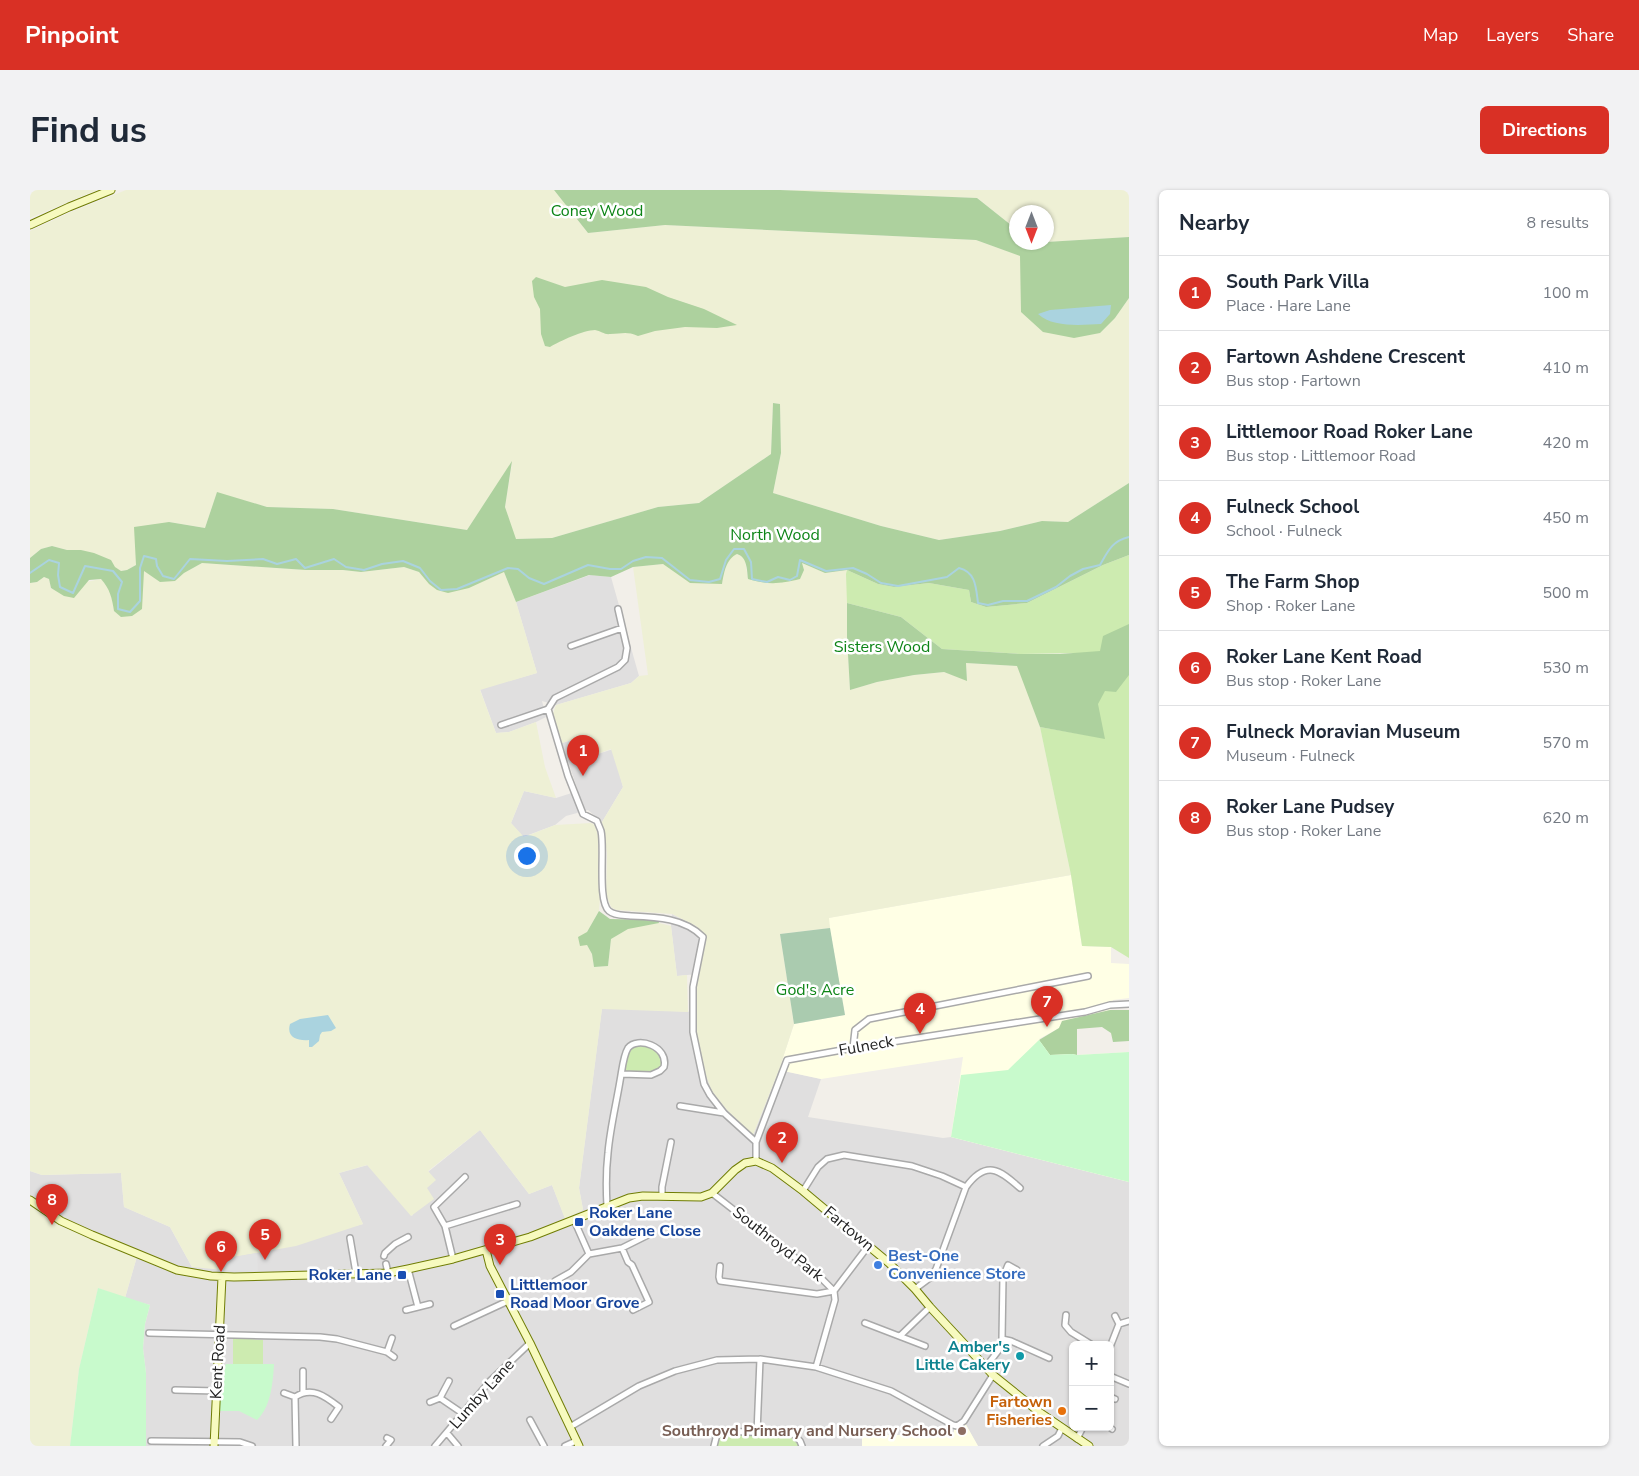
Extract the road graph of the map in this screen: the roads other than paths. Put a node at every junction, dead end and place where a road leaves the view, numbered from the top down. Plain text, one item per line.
1 (111, 190) edge
2 (30, 225) edge
3 (618, 609) dead end
4 (622, 628) junction
5 (571, 646) dead end
6 (548, 709) junction
7 (501, 724) dead end
8 (1088, 976) dead end
9 (1129, 1004) edge
10 (853, 1048) junction
11 (622, 1074) junction
12 (680, 1106) dead end
13 (724, 1113) junction
14 (671, 1142) dead end
15 (756, 1142) junction
16 (756, 1161) junction
17 (465, 1177) dead end
18 (966, 1187) junction
19 (1020, 1188) dead end
20 (803, 1191) junction
21 (712, 1193) junction
22 (662, 1196) junction
23 (30, 1200) edge
24 (517, 1204) dead end
25 (607, 1206) junction
26 (574, 1220) junction
27 (445, 1226) junction
28 (648, 1235) dead end
29 (408, 1237) dead end
30 (350, 1238) dead end
31 (869, 1245) junction
32 (622, 1248) junction
33 (486, 1250) junction
34 (588, 1254) junction
35 (384, 1256) dead end
36 (452, 1259) junction
37 (386, 1264) dead end
38 (720, 1266) dead end
39 (408, 1270) junction
40 (1017, 1270) dead end
41 (356, 1273) junction
42 (388, 1273) junction
43 (222, 1277) junction
44 (555, 1281) dead end
45 (916, 1289) junction
46 (834, 1291) junction
47 (656, 1299) dead end
48 (508, 1301) junction
49 (649, 1302) junction
50 (430, 1304) dead end
51 (930, 1307) junction
52 (418, 1308) junction
53 (406, 1310) dead end
54 (633, 1310) dead end
55 (1066, 1315) dead end
56 (1116, 1316) dead end
57 (1129, 1321) edge
58 (865, 1323) dead end
59 (1118, 1324) junction
60 (454, 1326) dead end
61 (148, 1333) dead end
62 (220, 1334) junction
63 (900, 1336) junction
64 (392, 1338) dead end
65 (1002, 1339) junction
66 (1086, 1341) edge
67 (1112, 1341) edge
68 (530, 1343) junction
69 (925, 1346) dead end
70 (387, 1352) junction
71 (394, 1357) dead end
72 (1049, 1358) dead end
73 (760, 1359) junction
74 (816, 1367) junction
75 (985, 1368) junction
76 (303, 1371) dead end
77 (993, 1375) junction
78 (1114, 1378) edge
79 (449, 1381) dead end
80 (1129, 1384) edge
81 (174, 1390) dead end
82 (217, 1391) junction
83 (303, 1392) junction
84 (284, 1393) dead end
85 (295, 1397) junction
86 (440, 1398) junction
87 (430, 1402) dead end
88 (462, 1412) junction
89 (332, 1419) dead end
90 (530, 1420) dead end
91 (570, 1427) junction
92 (1062, 1428) junction
93 (1081, 1431) edge
94 (447, 1432) junction
95 (757, 1433) junction
96 (387, 1438) dead end
97 (1077, 1438) junction
98 (151, 1441) dead end
99 (578, 1443) edge
100 (214, 1444) edge
101 (252, 1446) edge
102 (296, 1446) edge
103 (386, 1446) edge
104 (435, 1446) edge
105 (458, 1446) edge
106 (544, 1446) edge
107 (565, 1446) edge
108 (714, 1446) edge
109 (802, 1446) edge
110 (1043, 1446) edge
111 (1089, 1446) edge

1 - 2 street
3 - 4 street
4 - 5 street
4 - 6 street
6 - 7 street
6 - 13 street
8 - 10 street
9 - 10 street, Fulneck
10 - 15 street, Fulneck
11 - 11 street
11 - 25 street
12 - 13 street
13 - 15 street
14 - 22 street
15 - 16 street, Fulneck
16 - 20 street, Fartown
16 - 21 street
17 - 27 street
18 - 19 street
18 - 20 street
18 - 45 street
20 - 31 street, Fartown
21 - 22 street
21 - 46 street, Southroyd Park
22 - 25 street
23 - 43 street
24 - 27 street
25 - 26 street
26 - 33 street
26 - 34 street
27 - 36 street
28 - 32 street
29 - 35 street
30 - 41 street
31 - 45 street, Fartown
31 - 46 street
32 - 34 street
32 - 49 street
33 - 36 street
33 - 48 street
34 - 44 street
36 - 39 street
37 - 42 street
38 - 46 street, Southroyd Park
39 - 42 street
39 - 52 street
40 - 65 street
41 - 42 street
41 - 43 street
43 - 62 street, Kent Road
45 - 51 street, Fartown
46 - 74 street
47 - 49 street
48 - 60 street
48 - 68 street
49 - 54 street
50 - 52 street
51 - 63 street
51 - 75 street, Fartown
52 - 53 street
55 - 66 street
56 - 59 street
57 - 59 street
58 - 63 street
59 - 67 street
61 - 62 street
62 - 70 street
62 - 82 street, Kent Road
63 - 69 street
64 - 70 street
65 - 72 street
65 - 75 street
68 - 88 street, Lumby Lane
68 - 91 street
70 - 71 street
73 - 74 street
73 - 91 street
73 - 95 street
74 - 77 street
75 - 77 street, Fartown
76 - 83 street
77 - 92 street, Fartown
78 - 80 street
79 - 86 street
81 - 82 street
82 - 100 street, Kent Road
83 - 85 street
83 - 89 street
84 - 85 street
85 - 102 street
86 - 87 street
86 - 88 street
88 - 94 street, Lumby Lane
90 - 106 street
91 - 99 street
92 - 97 street, Fartown
92 - 110 street
93 - 97 street
94 - 104 street, Lumby Lane
94 - 105 street
95 - 108 street
95 - 109 street
96 - 103 street
97 - 111 street, Fartown
98 - 100 street
99 - 107 street
100 - 101 street

